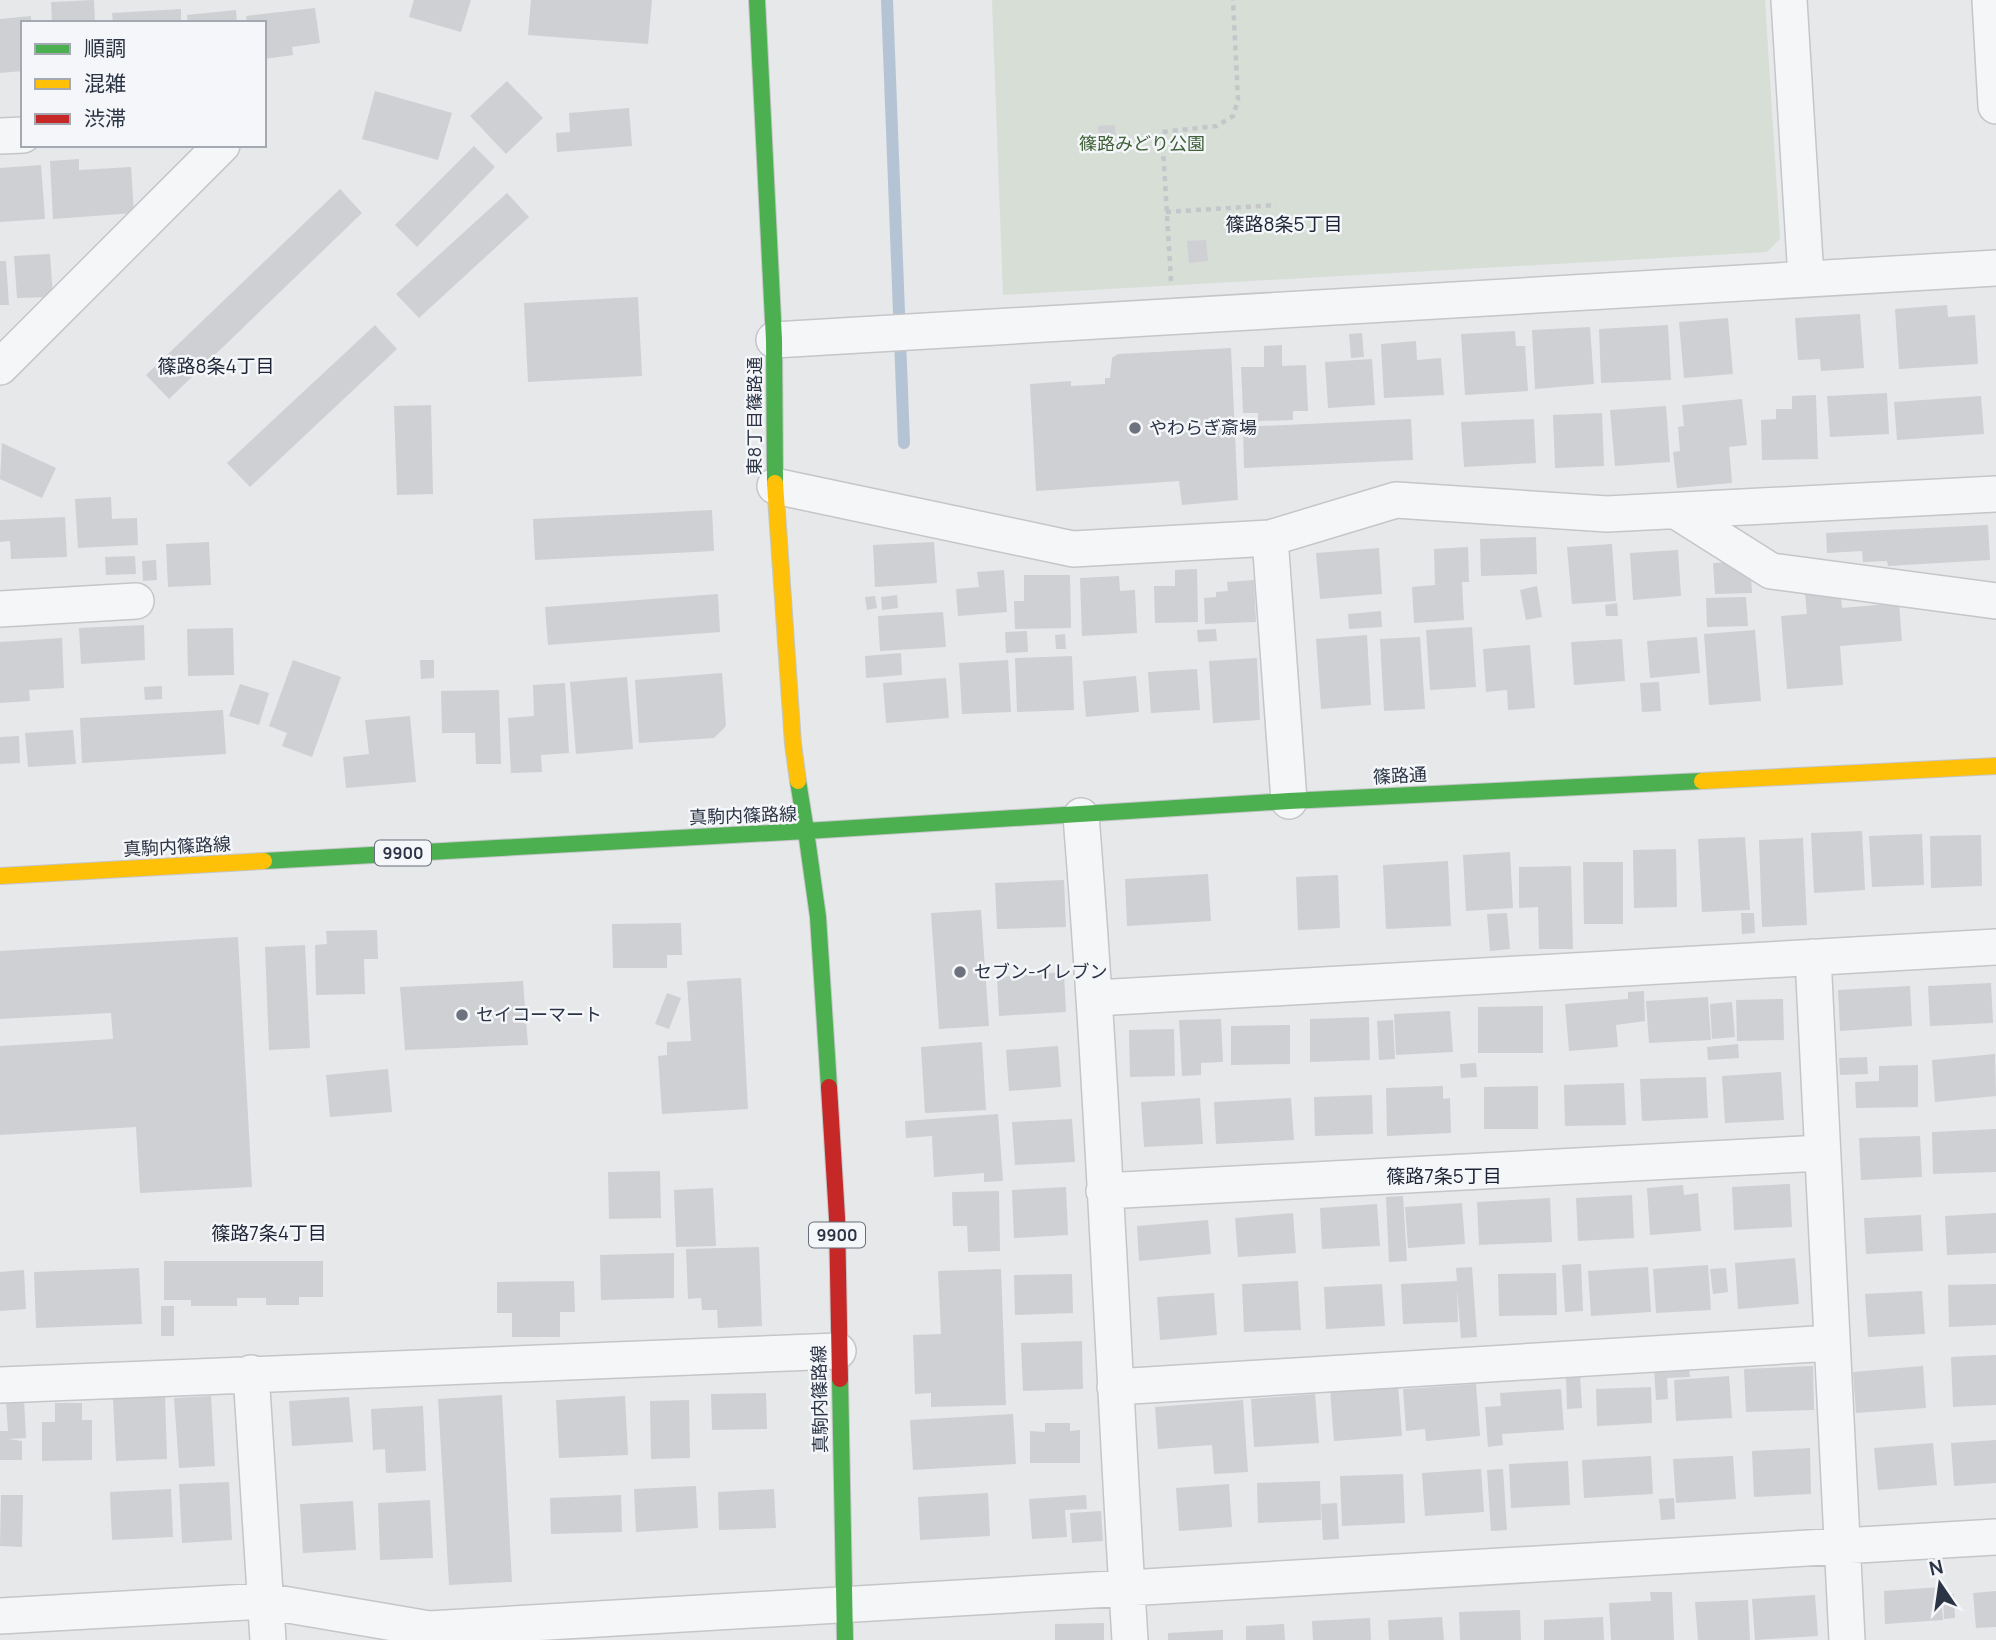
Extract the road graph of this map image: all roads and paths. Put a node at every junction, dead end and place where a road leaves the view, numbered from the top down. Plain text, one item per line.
1 (757, 0) edge
2 (1233, 0) edge
3 (1789, 0) edge
4 (1993, 18) edge
5 (1996, 106) edge
6 (21, 135) edge
7 (0, 136) edge
8 (220, 147) edge
9 (1276, 205) dead end
10 (1166, 212) junction
11 (1996, 268) edge
12 (1806, 278) junction
13 (1172, 293) dead end
14 (774, 340) junction
15 (0, 367) edge
16 (775, 486) junction
17 (1996, 494) edge
18 (1676, 511) junction
19 (1270, 538) junction
20 (136, 601) dead end
21 (1996, 601) edge
22 (0, 609) edge
23 (1996, 765) edge
24 (1289, 801) junction
25 (1081, 816) junction
26 (806, 831) junction
27 (0, 876) edge
28 (1996, 947) edge
29 (1813, 957) junction
30 (1096, 998) junction
31 (1822, 1153) junction
32 (1104, 1191) junction
33 (1832, 1343) junction
34 (838, 1351) junction
35 (251, 1373) junction
36 (0, 1385) edge
37 (1115, 1387) junction
38 (1996, 1537) edge
39 (1842, 1546) junction
40 (1127, 1589) junction
41 (265, 1601) junction
42 (0, 1616) edge
43 (844, 1623) edge
44 (566, 1631) edge
45 (268, 1640) edge
46 (1130, 1640) edge
47 (1847, 1640) edge

1 - 14 main road, 東8丁目篠路通
2 - 10 path
3 - 12 street
4 - 5 street
6 - 7 street
8 - 15 street
9 - 10 path
10 - 13 path
11 - 12 street
12 - 14 street
14 - 16 main road, 東8丁目篠路通
16 - 19 street
16 - 26 main road, 東8丁目篠路通
17 - 18 street
18 - 19 street
18 - 21 street
19 - 24 street
20 - 22 street
23 - 24 main road, 篠路通
24 - 25 main road, 篠路通
25 - 26 main road, 篠路通
25 - 30 street
26 - 27 main road, 真駒内篠路線 / 9900
26 - 34 main road, 真駒内篠路線 / 9900
28 - 29 street
29 - 30 street
29 - 31 street
30 - 32 street
31 - 32 street
31 - 33 street
32 - 37 street
33 - 37 street
33 - 39 street
34 - 35 street
34 - 43 main road, 真駒内篠路線 / 9900
35 - 36 street
35 - 41 street
37 - 40 street
38 - 39 street
39 - 40 street
39 - 47 street
40 - 43 street
40 - 46 street
41 - 42 street
41 - 44 street
41 - 45 street
43 - 44 street

